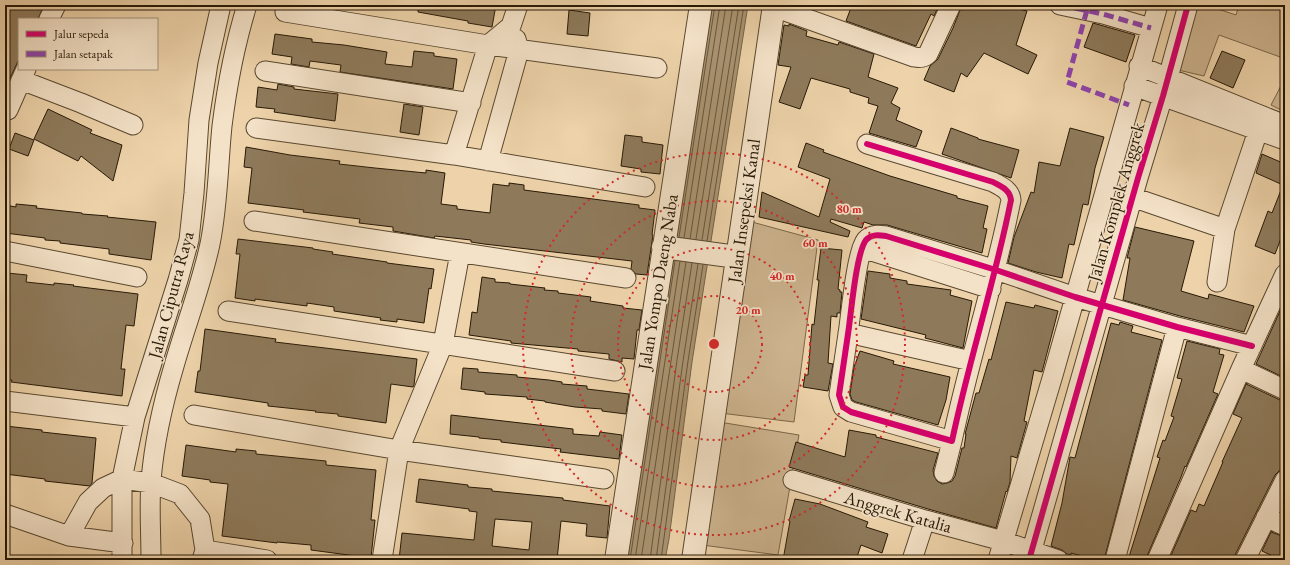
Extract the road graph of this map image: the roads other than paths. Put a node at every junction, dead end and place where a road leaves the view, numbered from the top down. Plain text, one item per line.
1 (56, 5) edge
2 (221, 5) edge
3 (247, 5) edge
4 (518, 5) edge
5 (700, 5) edge
6 (951, 5) edge
7 (1060, 5) edge
8 (1158, 5) edge
9 (1188, 5) edge
10 (774, 6) edge
11 (285, 12) dead end
12 (50, 18) edge
13 (511, 26) junction
14 (1151, 28) junction
15 (488, 45) junction
16 (520, 50) junction
17 (1139, 66) junction
18 (657, 68) dead end
19 (265, 71) dead end
20 (23, 74) edge
21 (1168, 78) junction
22 (1134, 86) junction
23 (1163, 96) junction
24 (471, 103) junction
25 (8, 110) dead end
26 (1260, 123) junction
27 (133, 125) dead end
28 (1285, 125) edge
29 (256, 128) dead end
30 (1285, 140) edge
31 (867, 144) dead end
32 (454, 156) junction
33 (488, 161) junction
34 (645, 187) dead end
35 (1132, 197) junction
36 (254, 221) dead end
37 (1226, 229) junction
38 (189, 240) junction
39 (210, 243) junction
40 (663, 247) junction
41 (862, 248) junction
42 (5, 251) edge
43 (460, 253) junction
44 (737, 257) junction
45 (996, 270) junction
46 (1285, 274) edge
47 (138, 277) dead end
48 (626, 278) dead end
49 (1217, 282) dead end
50 (991, 289) junction
51 (1075, 297) junction
52 (1279, 300) edge
53 (1102, 305) junction
54 (228, 311) dead end
55 (1177, 328) junction
56 (848, 333) junction
57 (443, 344) junction
58 (1252, 346) junction
59 (971, 361) junction
60 (1241, 369) junction
61 (615, 371) dead end
62 (1285, 390) edge
63 (5, 401) edge
64 (194, 415) dead end
65 (135, 417) junction
66 (952, 441) junction
67 (399, 450) junction
68 (944, 473) dead end
69 (122, 479) junction
70 (604, 479) dead end
71 (793, 480) dead end
72 (1285, 480) edge
73 (151, 483) junction
74 (5, 514) edge
75 (1266, 517) junction
76 (925, 520) junction
77 (1285, 526) edge
78 (69, 536) junction
79 (1003, 541) junction
80 (123, 552) edge
81 (203, 555) edge
82 (1031, 556) edge
83 (151, 560) edge
84 (267, 560) edge
85 (382, 560) edge
86 (616, 560) edge
87 (693, 560) edge
88 (912, 560) edge
89 (998, 560) edge
90 (1058, 560) edge
91 (1115, 560) edge
92 (1157, 560) edge
93 (1245, 560) edge

1 - 12 street
2 - 38 street, Jalan Ciputra Raya
3 - 39 street, Jalan Ciputra Raya
4 - 13 street
5 - 40 street, Jalan Yompo Daeng Naba
6 - 10 street
7 - 14 street
8 - 14 street, Jalan Komplek Anggrek
9 - 21 street, Jalan Komplek Anggrek
10 - 44 street, Jalan Insepeksi Kanal
11 - 15 street
13 - 15 street
13 - 16 street
14 - 17 street, Jalan Komplek Anggrek
15 - 16 street
15 - 24 street
16 - 18 street
16 - 33 street
17 - 21 street
17 - 22 street, Jalan Komplek Anggrek
19 - 24 street
20 - 25 street
20 - 27 street
21 - 23 street, Jalan Komplek Anggrek
21 - 26 street
22 - 23 street
22 - 51 street, Jalan Komplek Anggrek
23 - 26 street
23 - 35 street, Jalan Komplek Anggrek
24 - 32 street
26 - 28 street
26 - 30 street
26 - 37 street
29 - 32 street
31 - 45 street
32 - 33 street
33 - 34 street
35 - 37 street
35 - 53 street, Jalan Komplek Anggrek
36 - 43 street
37 - 49 street
38 - 39 street
38 - 65 street, Jalan Ciputra Raya
39 - 73 street, Jalan Ciputra Raya
40 - 44 street
40 - 86 street, Jalan Yompo Daeng Naba
41 - 45 street
41 - 50 street
41 - 56 street
42 - 47 street
43 - 48 street
43 - 57 street
44 - 87 street, Jalan Insepeksi Kanal
45 - 50 street
45 - 51 street
46 - 52 street
50 - 59 street
51 - 53 street
51 - 79 street, Jalan Komplek Anggrek
52 - 58 street
53 - 55 street
53 - 82 street, Jalan Komplek Anggrek
54 - 57 street
55 - 58 street
55 - 91 street
56 - 59 street
56 - 66 street
57 - 61 street
57 - 67 street
58 - 60 street
59 - 66 street
60 - 62 street
60 - 92 street
63 - 65 street
64 - 67 street
65 - 69 street, Jalan Ciputra Raya
66 - 68 street
67 - 70 street
67 - 85 street
69 - 73 street
69 - 78 street
69 - 80 street, Jalan Ciputra Raya
71 - 76 street, Anggrek Katalia
72 - 75 street
73 - 81 street
73 - 83 street, Jalan Ciputra Raya
74 - 78 street
75 - 77 street
75 - 93 street
76 - 79 street, Anggrek Katalia
76 - 88 street
78 - 80 street
79 - 82 street, Anggrek Katalia
79 - 89 street, Jalan Komplek Anggrek
81 - 84 street
82 - 90 street, Anggrek Katalia

